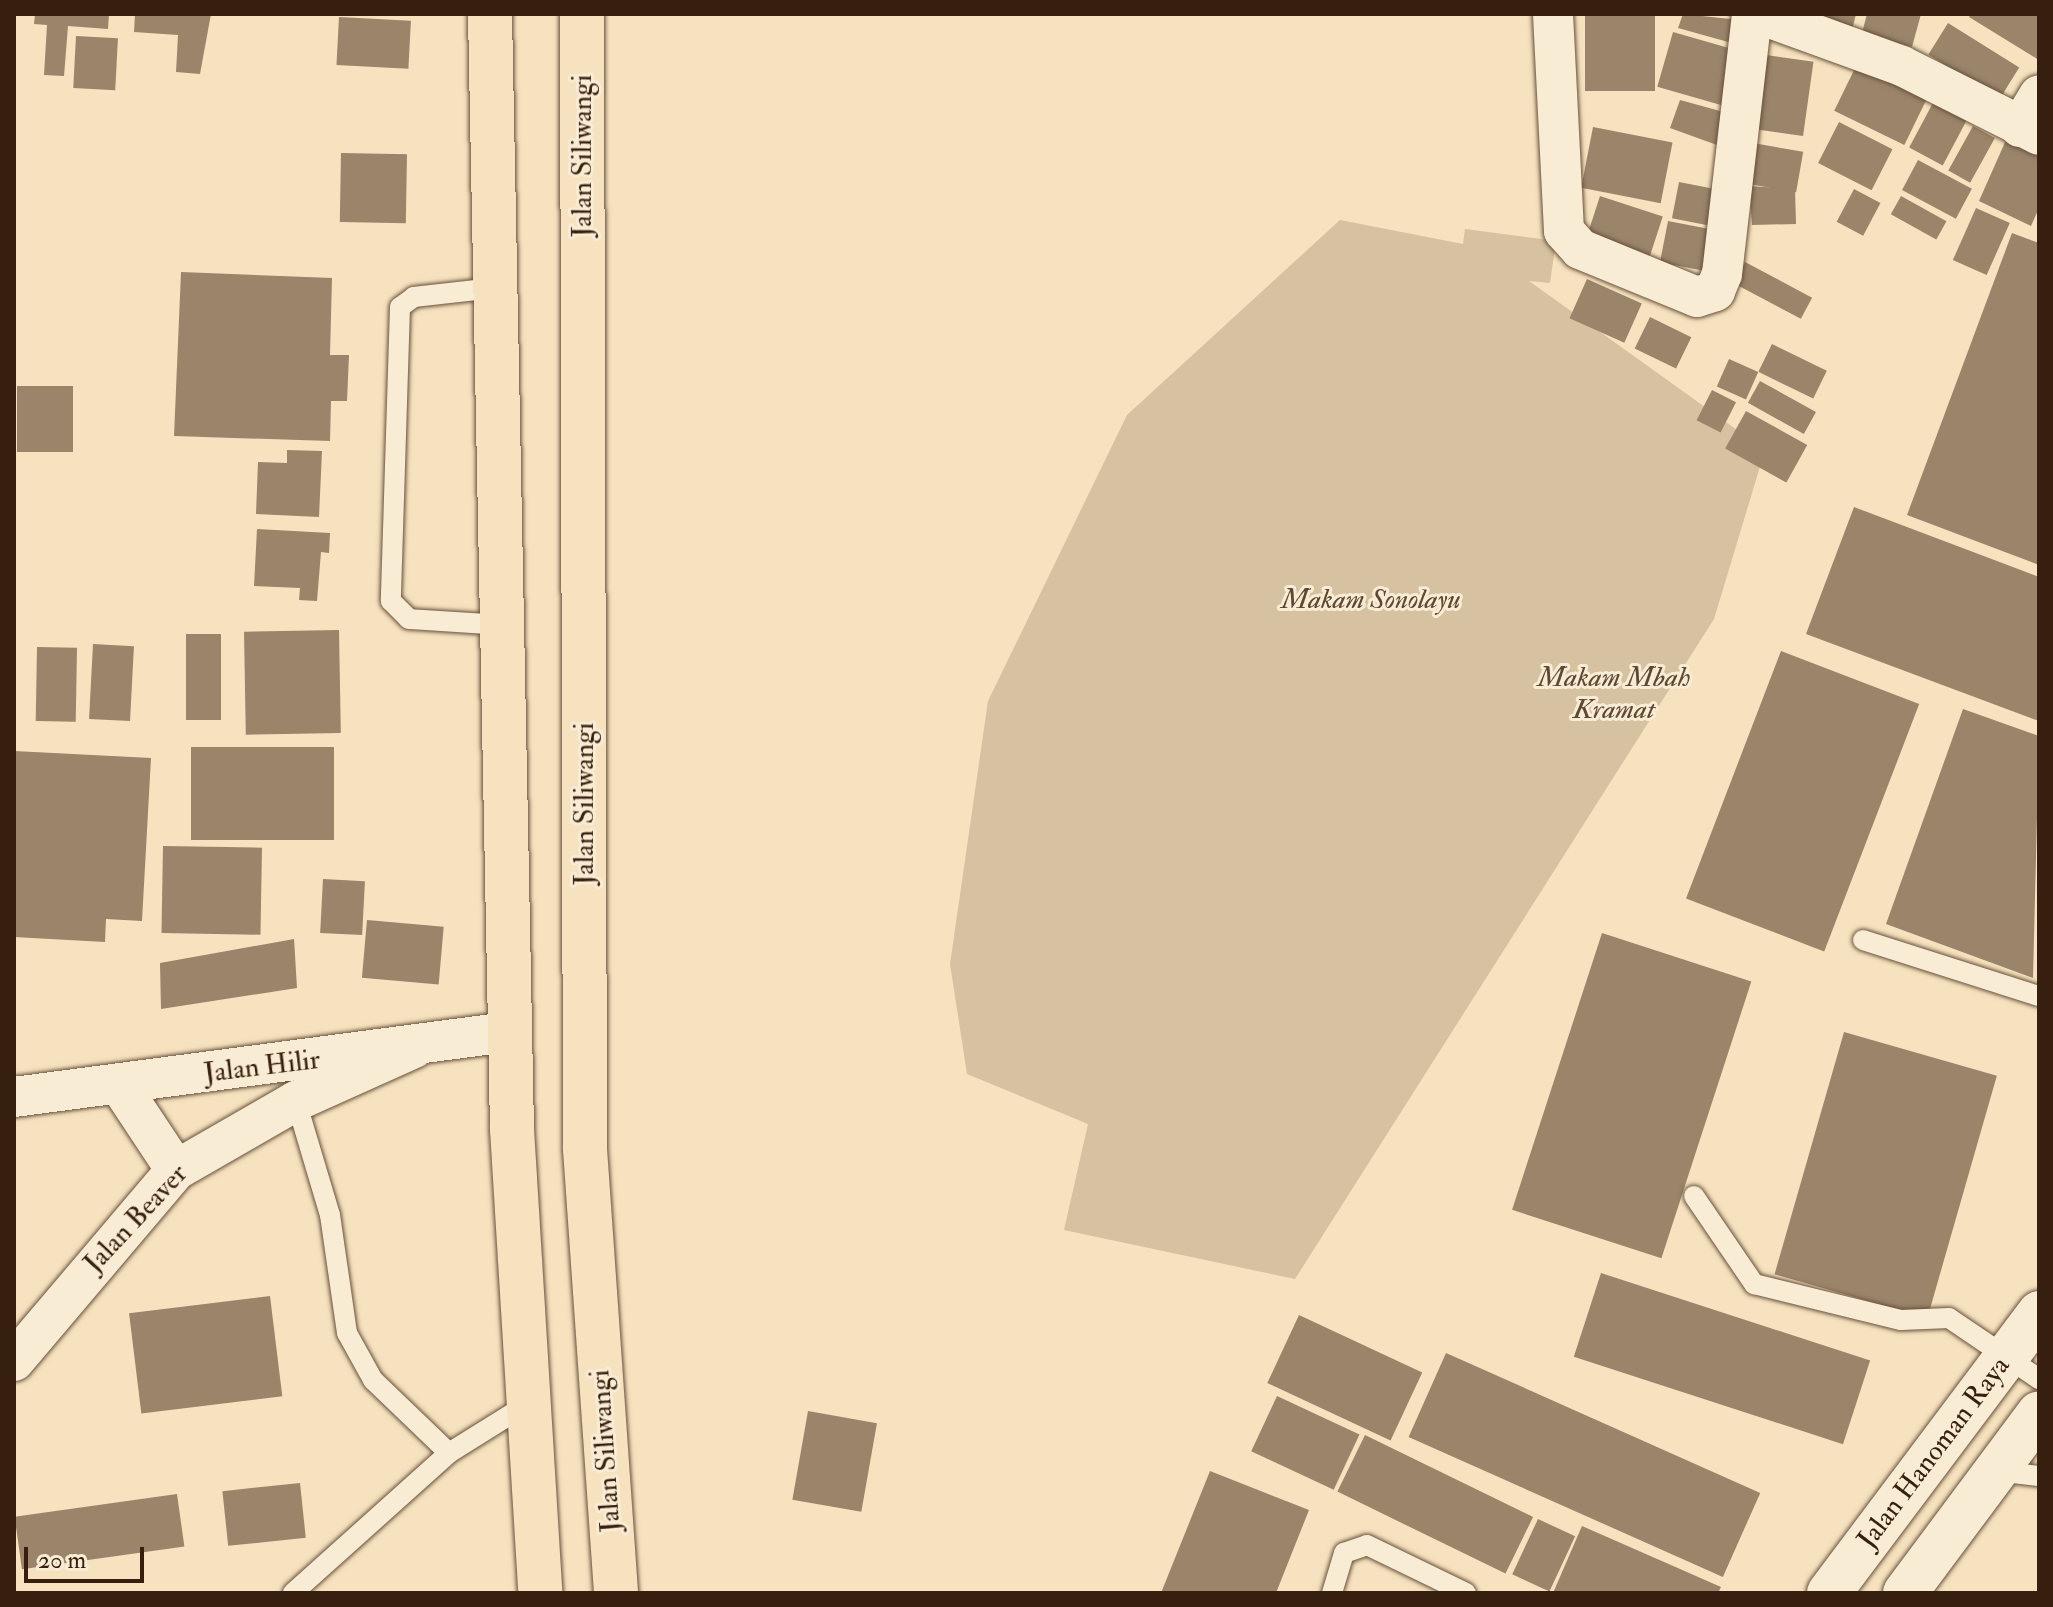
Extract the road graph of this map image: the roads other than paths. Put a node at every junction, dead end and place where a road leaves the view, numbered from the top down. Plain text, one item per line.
1 (490, 14) edge
2 (582, 14) edge
3 (1553, 14) edge
4 (1752, 14) edge
5 (1759, 14) edge
6 (2033, 119) edge
7 (494, 288) junction
8 (501, 625) junction
9 (1863, 940) dead end
10 (2039, 996) edge
11 (509, 1032) junction
12 (414, 1048) junction
13 (119, 1084) junction
14 (14, 1097) edge
15 (296, 1101) junction
16 (176, 1170) junction
17 (1694, 1196) dead end
18 (2039, 1313) edge
19 (14, 1361) edge
20 (2024, 1367) edge
21 (529, 1403) junction
22 (2039, 1413) edge
23 (449, 1453) junction
24 (1996, 1471) junction
25 (2039, 1476) edge
26 (293, 1593) edge
27 (540, 1593) edge
28 (616, 1593) edge
29 (1332, 1593) edge
30 (1466, 1593) edge
31 (1829, 1593) edge
32 (1905, 1593) edge

1 - 7 highway
2 - 28 highway, Jalan Siliwangi
3 - 4 street
5 - 6 street
7 - 8 highway
7 - 8 lane
8 - 11 highway
9 - 10 lane
11 - 12 street, Jalan Hilir
11 - 21 highway
12 - 13 street, Jalan Hilir
12 - 15 street, Jalan Beaver
13 - 14 street, Jalan Hilir
13 - 16 street
15 - 16 street, Jalan Beaver
15 - 23 lane
16 - 19 street, Jalan Beaver
17 - 20 lane
18 - 20 street, Jalan Hanoman Raya
20 - 31 street, Jalan Hanoman Raya
21 - 23 lane
21 - 27 highway
22 - 24 street
23 - 26 lane
24 - 25 lane
24 - 32 street
29 - 30 lane

